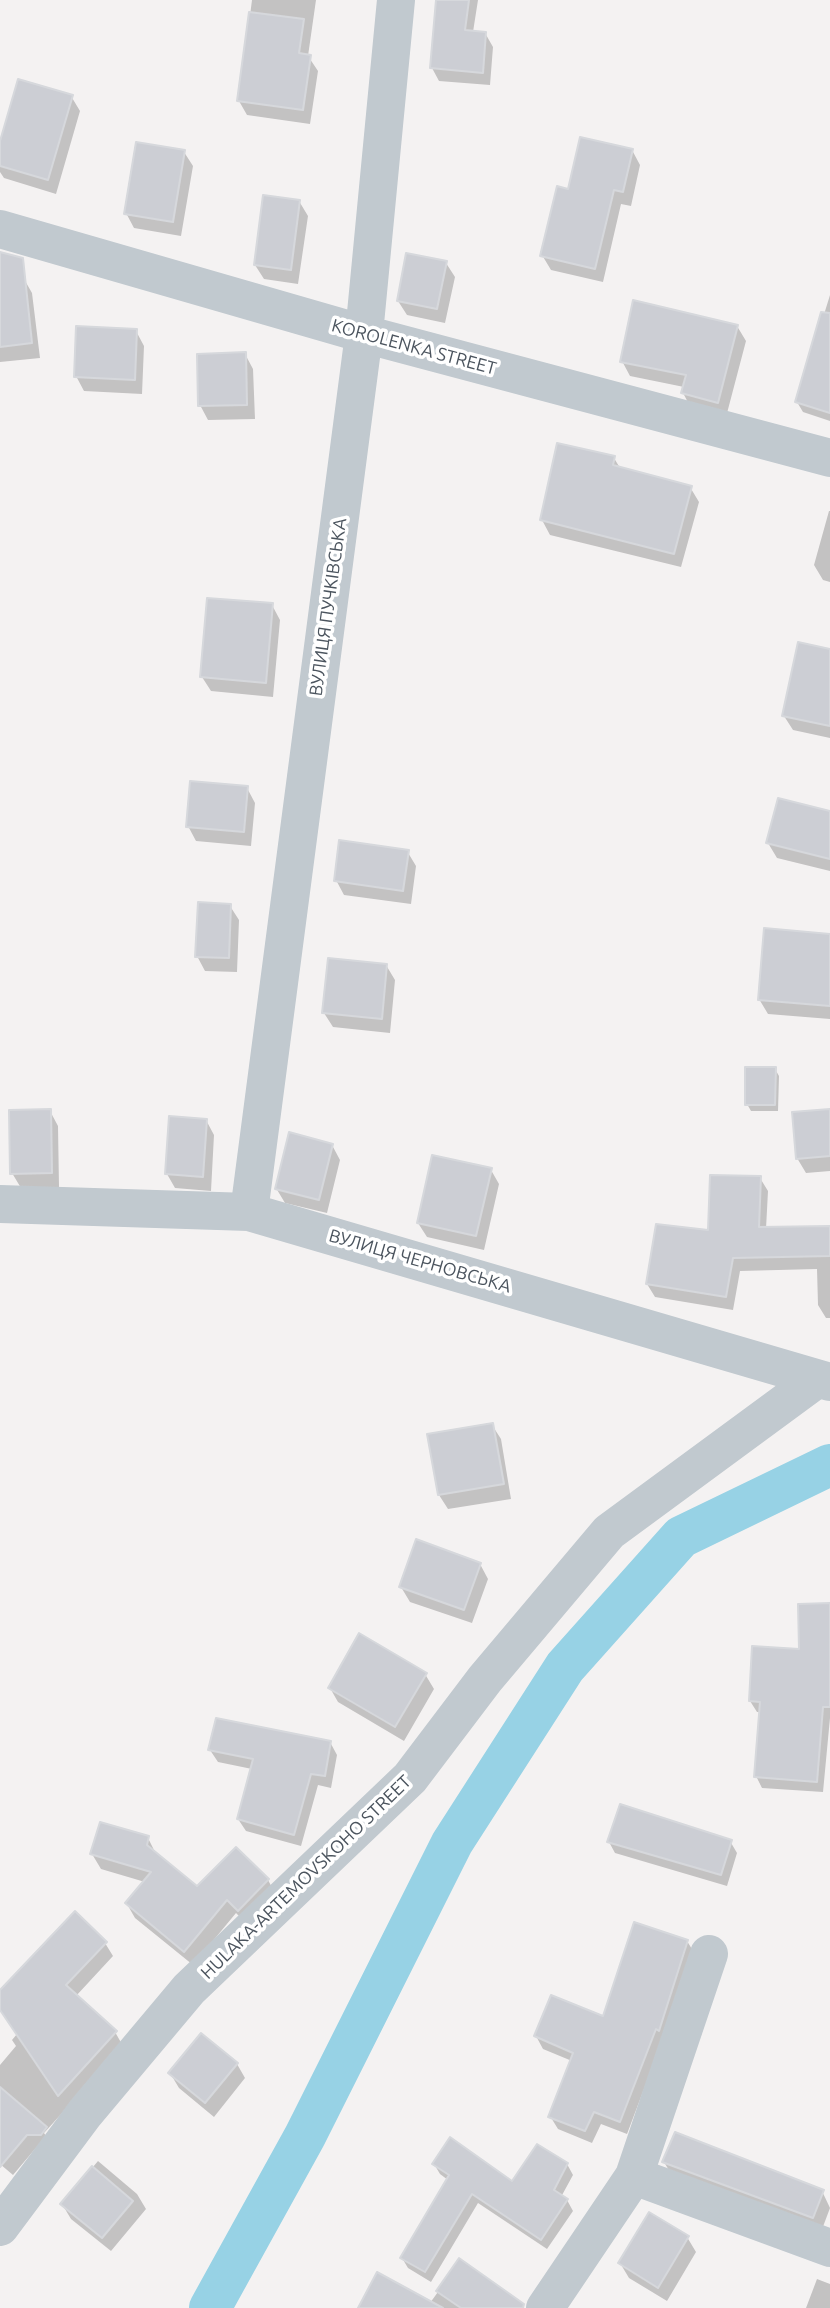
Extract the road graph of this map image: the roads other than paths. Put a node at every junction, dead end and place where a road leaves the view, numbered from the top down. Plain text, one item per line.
1 (396, 0) edge
2 (0, 229) edge
3 (364, 334) junction
4 (830, 458) edge
5 (0, 1203) edge
6 (248, 1212) junction
7 (823, 1380) edge
8 (709, 1954) dead end
9 (634, 2176) junction
10 (0, 2227) edge
11 (830, 2248) edge
12 (545, 2308) edge

1 - 3 street, ВУЛИЦЯ ПУЧКІВСЬКА
2 - 3 street, KOROLENKA STREET
3 - 4 street, KOROLENKA STREET
3 - 6 street, ВУЛИЦЯ ПУЧКІВСЬКА
5 - 6 street, ВУЛИЦЯ ЧЕРНОВСЬКА
6 - 7 street, ВУЛИЦЯ ЧЕРНОВСЬКА
7 - 10 street, HULAKA-ARTEMOVSKOHO STREET
8 - 9 street
9 - 11 street
9 - 12 street

